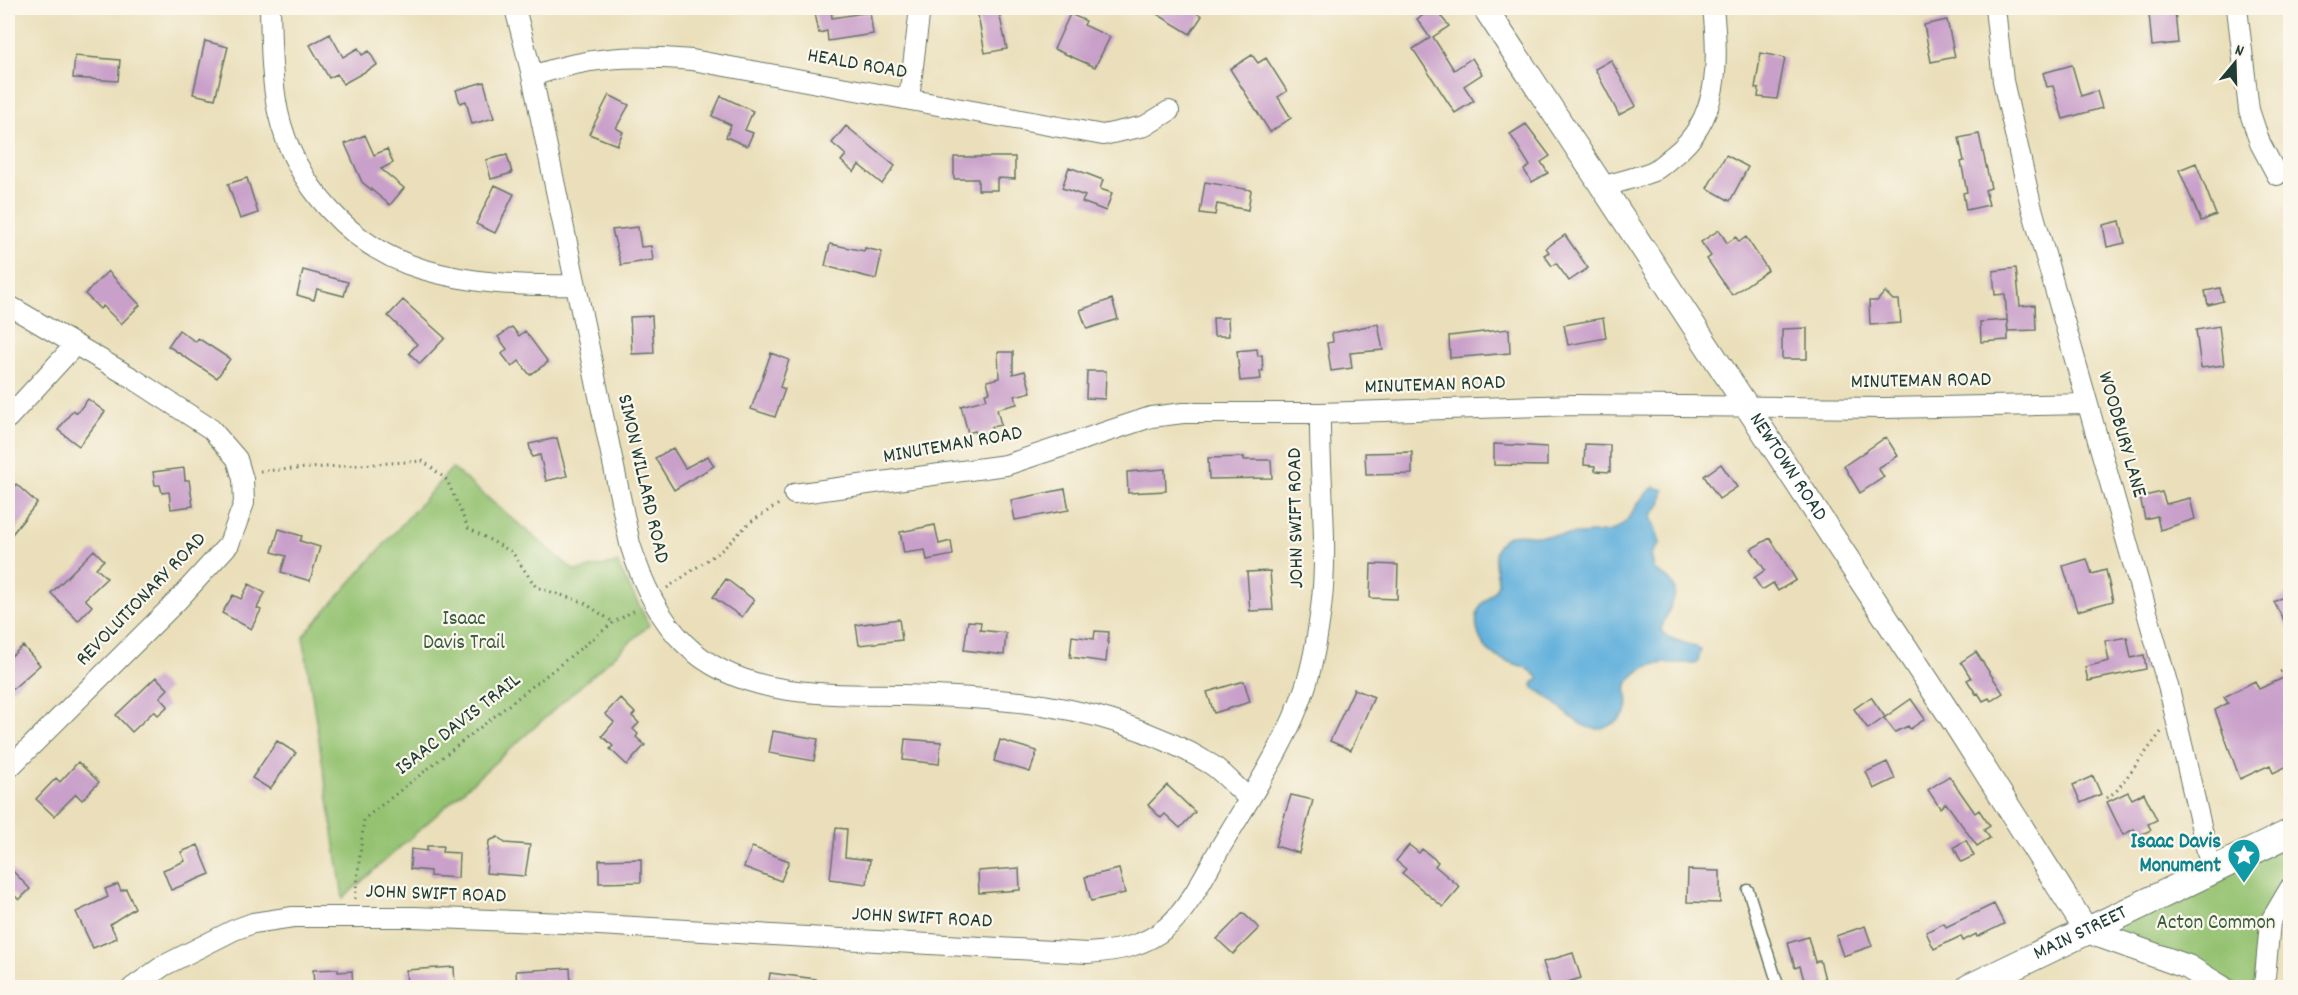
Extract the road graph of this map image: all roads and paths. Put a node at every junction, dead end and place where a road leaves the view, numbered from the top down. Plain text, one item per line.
1 (270, 8) edge
2 (515, 8) edge
3 (920, 8) edge
4 (1485, 8) edge
5 (1713, 8) edge
6 (1995, 8) edge
7 (2237, 8) edge
8 (532, 76) junction
9 (909, 99) junction
10 (1169, 111) dead end
11 (2277, 175) dead end
12 (1602, 187) junction
13 (575, 285) junction
14 (8, 305) edge
15 (75, 345) junction
16 (2087, 404) junction
17 (1747, 408) junction
18 (1320, 413) junction
19 (8, 418) edge
20 (240, 470) junction
21 (794, 494) joint
22 (652, 600) junction
23 (614, 622) junction
24 (2290, 668) edge
25 (2280, 672) dead end
26 (2168, 727) dead end
27 (8, 769) edge
28 (2107, 798) dead end
29 (1249, 799) junction
30 (2290, 833) edge
31 (2212, 873) junction
32 (2290, 888) edge
33 (1748, 890) dead end
34 (353, 916) junction
35 (2087, 931) junction
36 (132, 987) edge
37 (1779, 987) edge
38 (1969, 987) edge
39 (2222, 987) edge
40 (2264, 987) edge

1 - 13 street
2 - 8 street, SIMON WILLARD ROAD
3 - 9 street
4 - 12 street, NEWTOWN ROAD
5 - 12 street
6 - 16 street, WOODBURY LANE
7 - 11 street
8 - 9 street, HEALD ROAD
8 - 13 street, SIMON WILLARD ROAD
9 - 10 street, HEALD ROAD
12 - 17 street, NEWTOWN ROAD
13 - 22 street, SIMON WILLARD ROAD
14 - 15 street, REVOLUTIONARY ROAD
15 - 19 street
15 - 20 street, REVOLUTIONARY ROAD
16 - 17 street, MINUTEMAN ROAD
16 - 31 street, WOODBURY LANE
17 - 18 street, MINUTEMAN ROAD
17 - 35 street, NEWTOWN ROAD
18 - 21 street, MINUTEMAN ROAD
18 - 29 street, JOHN SWIFT ROAD
20 - 23 path
20 - 27 street, REVOLUTIONARY ROAD
21 - 22 path, ISAAC DAVIS TRAIL
22 - 23 path, ISAAC DAVIS TRAIL
22 - 29 street, SIMON WILLARD ROAD
23 - 34 path, ISAAC DAVIS TRAIL
24 - 25 path
26 - 28 path
29 - 34 street, JOHN SWIFT ROAD
30 - 31 main road, MAIN STREET
31 - 35 main road, MAIN STREET
32 - 40 street
33 - 37 lane
34 - 36 street, JOHN SWIFT ROAD
35 - 38 main road, MAIN STREET
35 - 39 street

